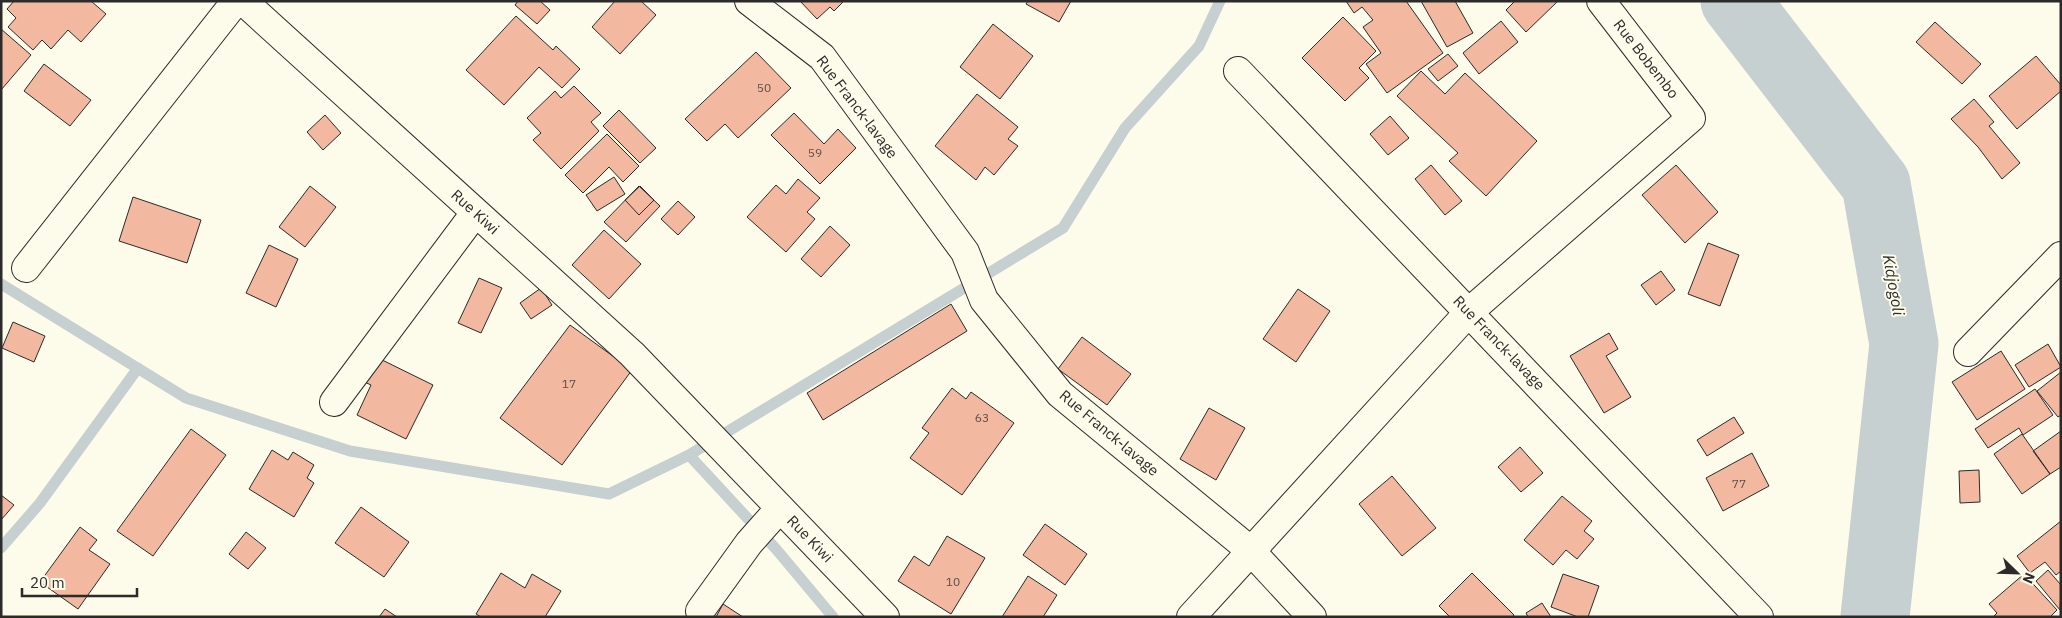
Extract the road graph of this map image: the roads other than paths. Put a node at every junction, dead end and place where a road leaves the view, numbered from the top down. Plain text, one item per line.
1 (236, 1) edge
2 (243, 1) edge
3 (749, 1) edge
4 (1601, 1) edge
5 (1238, 71) dead end
6 (475, 212) junction
7 (2061, 256) edge
8 (26, 268) dead end
9 (1469, 312) junction
10 (1968, 352) dead end
11 (334, 402) dead end
12 (764, 525) junction
13 (1250, 550) junction
14 (700, 611) dead end
15 (885, 617) edge
16 (1191, 617) edge
17 (1312, 617) edge
18 (1759, 617) edge

1 - 8 street
2 - 6 street, Rue Kiwi
3 - 13 street, Rue Franck-lavage
4 - 9 street, Rue Bobembo
5 - 9 street, Rue Franck-lavage
6 - 11 street
6 - 12 street, Rue Kiwi
7 - 10 street
9 - 13 street
9 - 18 street, Rue Franck-lavage
12 - 14 street
12 - 15 street, Rue Kiwi
13 - 16 street
13 - 17 street, Rue Franck-lavage

